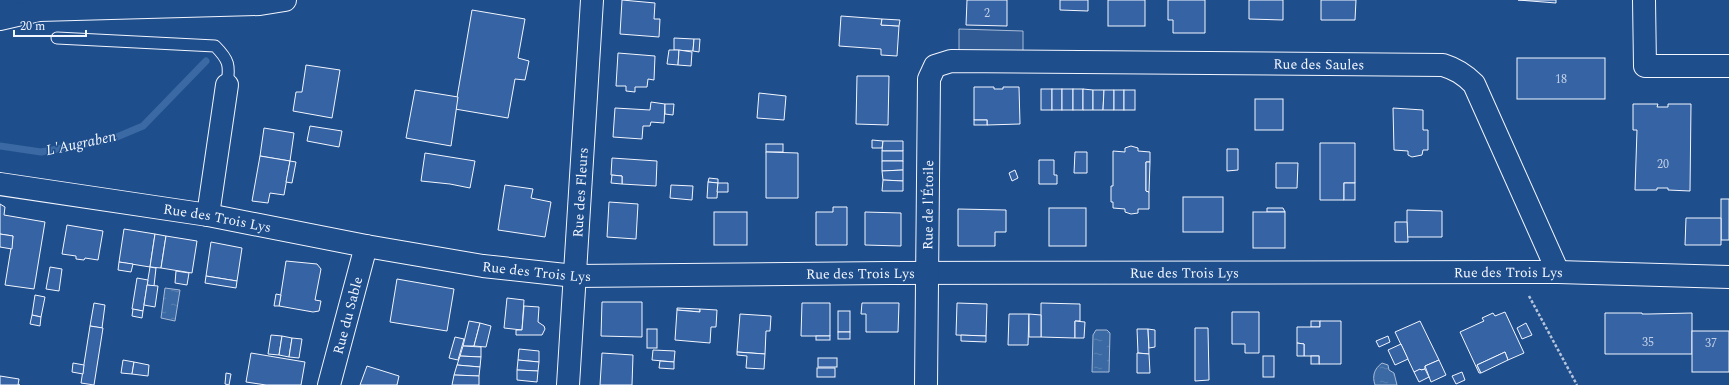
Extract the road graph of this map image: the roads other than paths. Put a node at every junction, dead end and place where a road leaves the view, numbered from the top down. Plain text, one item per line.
1 (0, 0) edge
2 (285, 0) edge
3 (592, 0) edge
4 (1644, 0) edge
5 (39, 10) junction
6 (0, 19) edge
7 (57, 38) dead end
8 (951, 61) joint
9 (1729, 66) edge
10 (227, 85) joint
11 (0, 184) edge
12 (208, 215) junction
13 (366, 246) junction
14 (1558, 272) junction
15 (928, 273) junction
16 (575, 276) junction
17 (1729, 277) edge
18 (329, 385) edge
19 (568, 385) edge
20 (926, 385) edge

1 - 5 street
2 - 5 street
3 - 16 street, Rue des Fleurs
4 - 9 street
5 - 6 street
7 - 10 lane
8 - 14 street, Rue des Saules
8 - 15 street, Rue de l'Étoile
10 - 12 street
11 - 12 street, Rue des Trois Lys
12 - 13 street, Rue des Trois Lys
13 - 16 street, Rue des Trois Lys
13 - 18 street, Rue du Sable
14 - 15 street, Rue des Trois Lys
14 - 17 street, Rue des Trois Lys
15 - 16 street, Rue des Trois Lys
15 - 20 street, Rue de l'Étoile
16 - 19 street, Rue des Fleurs

